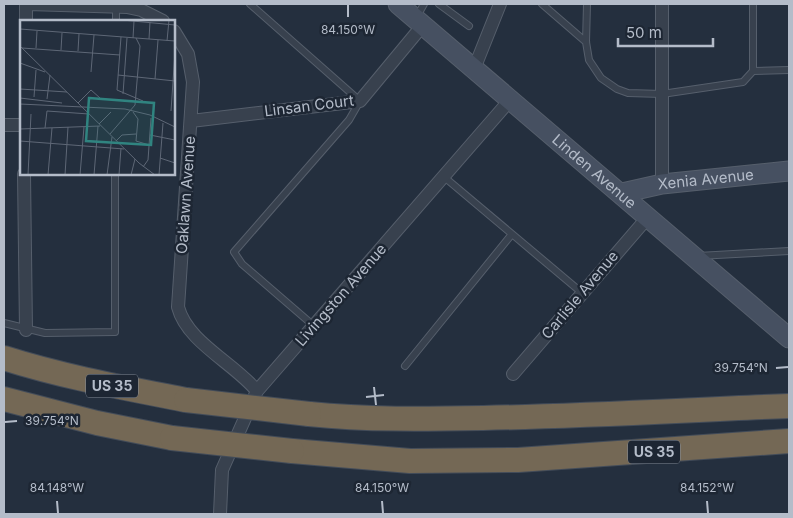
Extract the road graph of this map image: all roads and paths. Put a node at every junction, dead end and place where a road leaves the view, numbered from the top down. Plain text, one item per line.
1 (27, 4) edge
2 (250, 4) edge
3 (398, 4) edge
4 (439, 4) edge
5 (500, 4) edge
6 (542, 4) edge
7 (587, 4) edge
8 (662, 4) edge
9 (753, 4) edge
10 (116, 5) edge
11 (421, 16) edge
12 (26, 20) edge
13 (116, 20) edge
14 (161, 20) edge
15 (469, 26) dead end
16 (175, 33) edge
17 (586, 42) junction
18 (474, 69) junction
19 (789, 70) edge
20 (753, 71) junction
21 (662, 94) junction
22 (510, 100) junction
23 (360, 101) junction
24 (191, 121) junction
25 (4, 125) edge
26 (20, 125) edge
27 (789, 171) edge
28 (24, 175) edge
29 (115, 175) edge
30 (443, 176) junction
31 (662, 184) junction
32 (622, 193) junction
33 (648, 217) junction
34 (512, 234) junction
35 (789, 251) edge
36 (693, 256) junction
37 (581, 292) junction
38 (4, 323) edge
39 (314, 326) junction
40 (26, 330) junction
41 (787, 332) edge
42 (4, 358) edge
43 (405, 366) dead end
44 (513, 374) dead end
45 (257, 391) junction
46 (4, 399) edge
47 (789, 406) edge
48 (789, 441) edge
49 (220, 514) edge

1 - 10 street
1 - 12 street
2 - 23 lane
3 - 11 main road, Linden Avenue
4 - 15 lane
5 - 18 street
6 - 17 lane
7 - 17 lane
8 - 21 street
9 - 20 lane
10 - 13 lane
10 - 14 street
11 - 18 main road, Linden Avenue
11 - 23 street, Linsan Court
16 - 24 street, Oaklawn Avenue
17 - 21 lane
18 - 22 main road, Linden Avenue
19 - 20 lane
20 - 21 lane
21 - 31 street
22 - 30 street, Livingston Avenue
22 - 32 main road, Linden Avenue
23 - 24 street, Linsan Court
23 - 39 lane
24 - 45 street, Oaklawn Avenue
25 - 26 street
27 - 31 main road, Xenia Avenue
28 - 40 street
29 - 40 lane
30 - 34 lane
30 - 39 street, Livingston Avenue
31 - 32 main road, Xenia Avenue
32 - 33 main road, Linden Avenue
33 - 36 main road, Linden Avenue
33 - 37 street, Carlisle Avenue
34 - 37 lane
34 - 43 lane
35 - 36 lane
36 - 41 main road, Linden Avenue
37 - 44 street, Carlisle Avenue
38 - 40 lane
39 - 45 street, Livingston Avenue
42 - 47 highway, US 35, bridge
45 - 49 street, Livingston Avenue
46 - 48 highway, US 35, bridge

